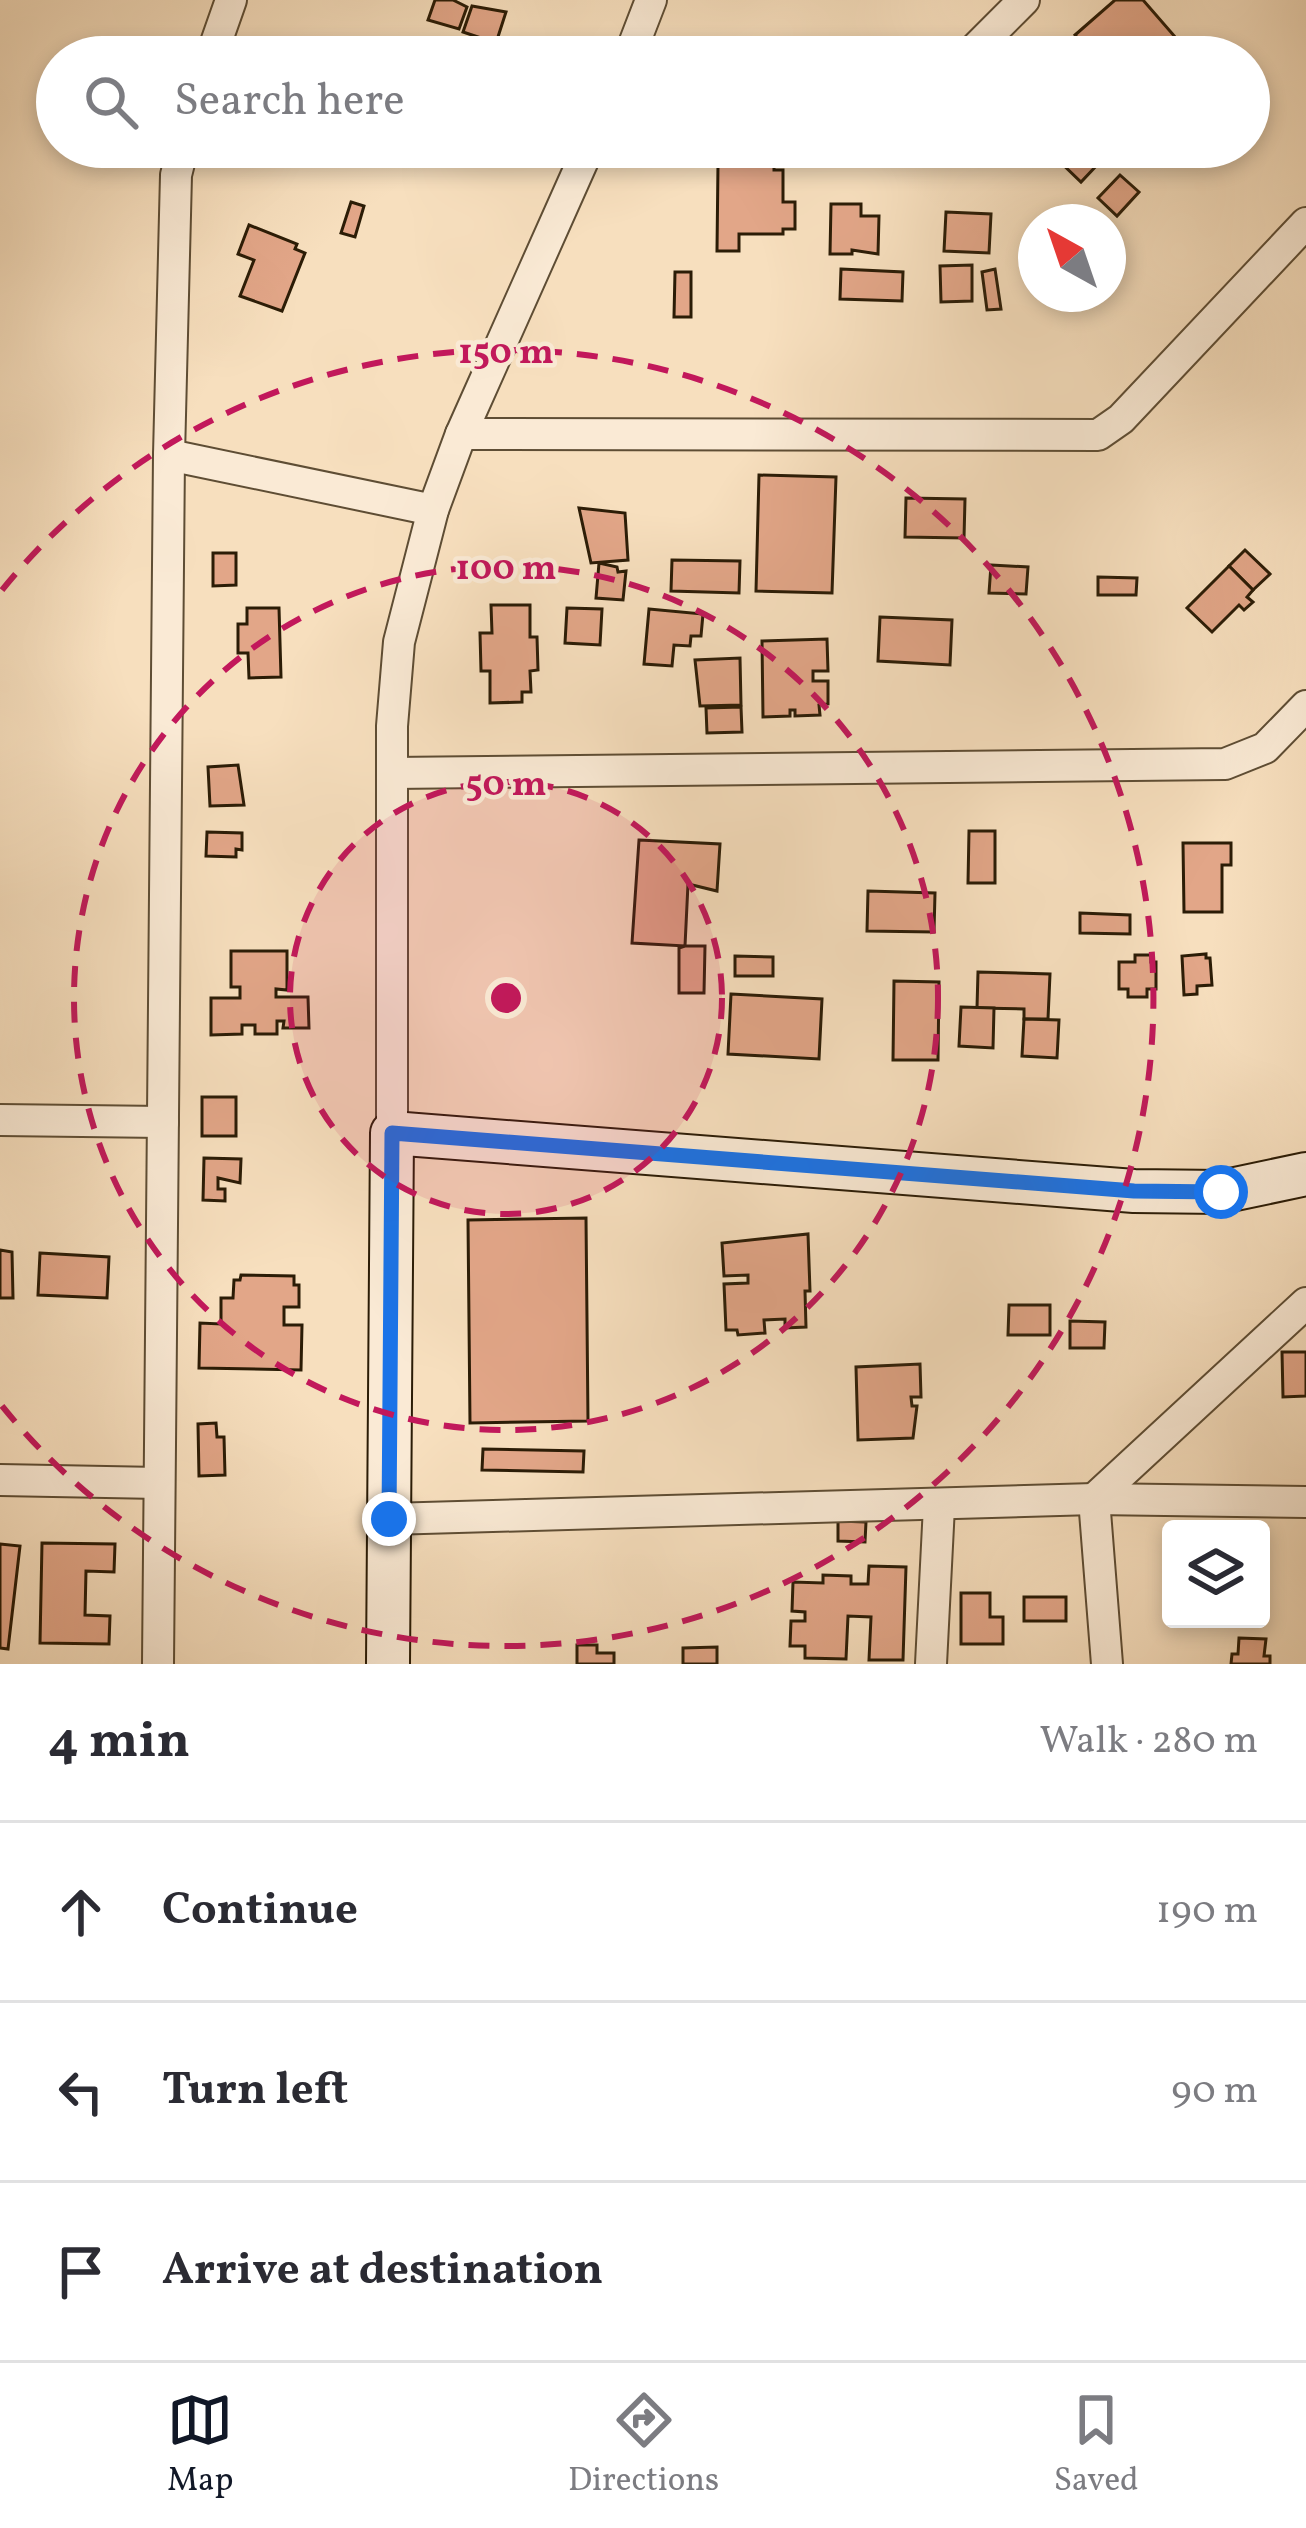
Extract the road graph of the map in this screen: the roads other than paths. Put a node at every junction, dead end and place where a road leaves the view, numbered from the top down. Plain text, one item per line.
1 (231, 0) edge
2 (651, 0) edge
3 (1024, 0) edge
4 (218, 36) edge
5 (637, 36) edge
6 (988, 36) edge
7 (178, 168) edge
8 (581, 168) edge
9 (1306, 223) edge
10 (461, 434) junction
11 (170, 455) junction
12 (433, 510) junction
13 (1306, 706) edge
14 (392, 773) junction
15 (0, 1120) edge
16 (163, 1122) junction
17 (392, 1133) junction
18 (1306, 1174) edge
19 (1306, 1303) edge
20 (0, 1480) edge
21 (159, 1483) junction
22 (1094, 1499) junction
23 (1306, 1502) edge
24 (939, 1505) junction
25 (389, 1519) junction
26 (158, 1664) edge
27 (388, 1664) edge
28 (932, 1664) edge
29 (1107, 1664) edge

1 - 4 street
2 - 5 street
3 - 6 street
7 - 11 street
8 - 10 street
9 - 10 street
10 - 12 street
11 - 12 street
11 - 16 street
12 - 14 street
13 - 14 street
14 - 17 street
15 - 16 street
16 - 21 street
17 - 18 street
17 - 25 street
19 - 22 street
20 - 21 street
21 - 26 street
22 - 23 street
22 - 24 street
22 - 29 street
24 - 25 street
24 - 28 street
25 - 27 street

